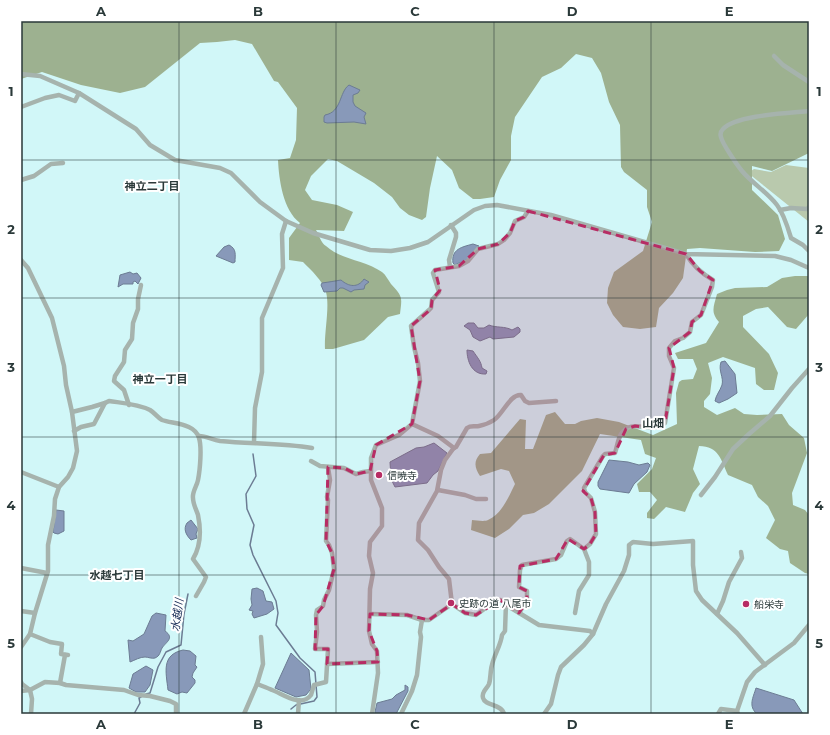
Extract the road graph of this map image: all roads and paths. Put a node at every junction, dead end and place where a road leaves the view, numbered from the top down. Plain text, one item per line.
1 (774, 56) dead end
2 (21, 74) edge
3 (809, 82) edge
4 (79, 93) junction
5 (21, 107) edge
6 (809, 111) edge
7 (63, 163) dead end
8 (21, 180) edge
9 (809, 207) edge
10 (780, 210) junction
11 (528, 211) junction
12 (286, 221) junction
13 (451, 225) junction
14 (809, 251) edge
15 (686, 254) junction
16 (21, 260) edge
17 (450, 267) junction
18 (809, 268) edge
19 (141, 285) dead end
20 (809, 369) edge
21 (556, 401) dead end
22 (105, 402) junction
23 (129, 405) junction
24 (72, 412) junction
25 (412, 424) junction
26 (74, 431) junction
27 (199, 436) junction
28 (254, 442) junction
29 (312, 448) dead end
30 (454, 448) junction
31 (311, 461) dead end
32 (328, 467) junction
33 (370, 471) junction
34 (21, 472) edge
35 (59, 487) junction
36 (438, 490) junction
37 (701, 494) dead end
38 (486, 499) dead end
39 (584, 549) junction
40 (741, 552) dead end
41 (21, 568) edge
42 (47, 573) junction
43 (196, 596) dead end
44 (506, 603) junction
45 (452, 604) junction
46 (21, 611) edge
47 (35, 613) junction
48 (519, 613) junction
49 (575, 613) dead end
50 (370, 614) junction
51 (716, 614) junction
52 (422, 620) junction
53 (809, 625) edge
54 (30, 634) junction
55 (593, 634) junction
56 (261, 637) dead end
57 (21, 647) edge
58 (378, 662) junction
59 (327, 664) junction
60 (764, 665) junction
61 (21, 682) edge
62 (60, 683) junction
63 (257, 684) junction
64 (30, 690) junction
65 (21, 691) edge
66 (299, 700) junction
67 (737, 713) edge
68 (31, 714) edge
69 (176, 714) edge
70 (244, 714) edge
71 (298, 714) edge
72 (372, 714) edge
73 (401, 714) edge
74 (504, 714) edge
75 (544, 714) edge
76 (718, 714) edge

1 - 3 street
2 - 4 street
4 - 5 street
4 - 12 street
6 - 10 street
7 - 8 street
9 - 10 street
10 - 14 street
11 - 13 street
11 - 15 street
11 - 17 street
12 - 13 street
12 - 28 street
13 - 17 street
15 - 18 street
15 - 39 street
16 - 24 street
17 - 25 street
19 - 23 street
20 - 37 street
21 - 30 street
22 - 23 street
22 - 24 street
22 - 26 street
23 - 27 street
24 - 26 street
25 - 30 street
25 - 33 street
26 - 35 street
27 - 28 street
27 - 43 street
28 - 29 street
30 - 36 street
31 - 32 street
32 - 33 street
32 - 59 street
33 - 50 street
34 - 35 street
35 - 42 street
36 - 38 street
36 - 45 street
39 - 48 street
39 - 49 street
40 - 51 street
41 - 42 street
42 - 47 street
44 - 45 street
44 - 48 street
44 - 74 street
45 - 52 street
46 - 47 street
47 - 54 street
48 - 55 street
50 - 52 street
50 - 58 street
51 - 55 street
51 - 60 street
52 - 73 street
53 - 60 street
54 - 57 street
54 - 62 street
55 - 75 street
56 - 63 street
58 - 59 street
58 - 72 street
59 - 66 street
60 - 67 street
61 - 64 street
62 - 64 street
62 - 69 street
63 - 66 street
63 - 70 street
64 - 65 street
64 - 68 street
66 - 71 street
67 - 76 street

